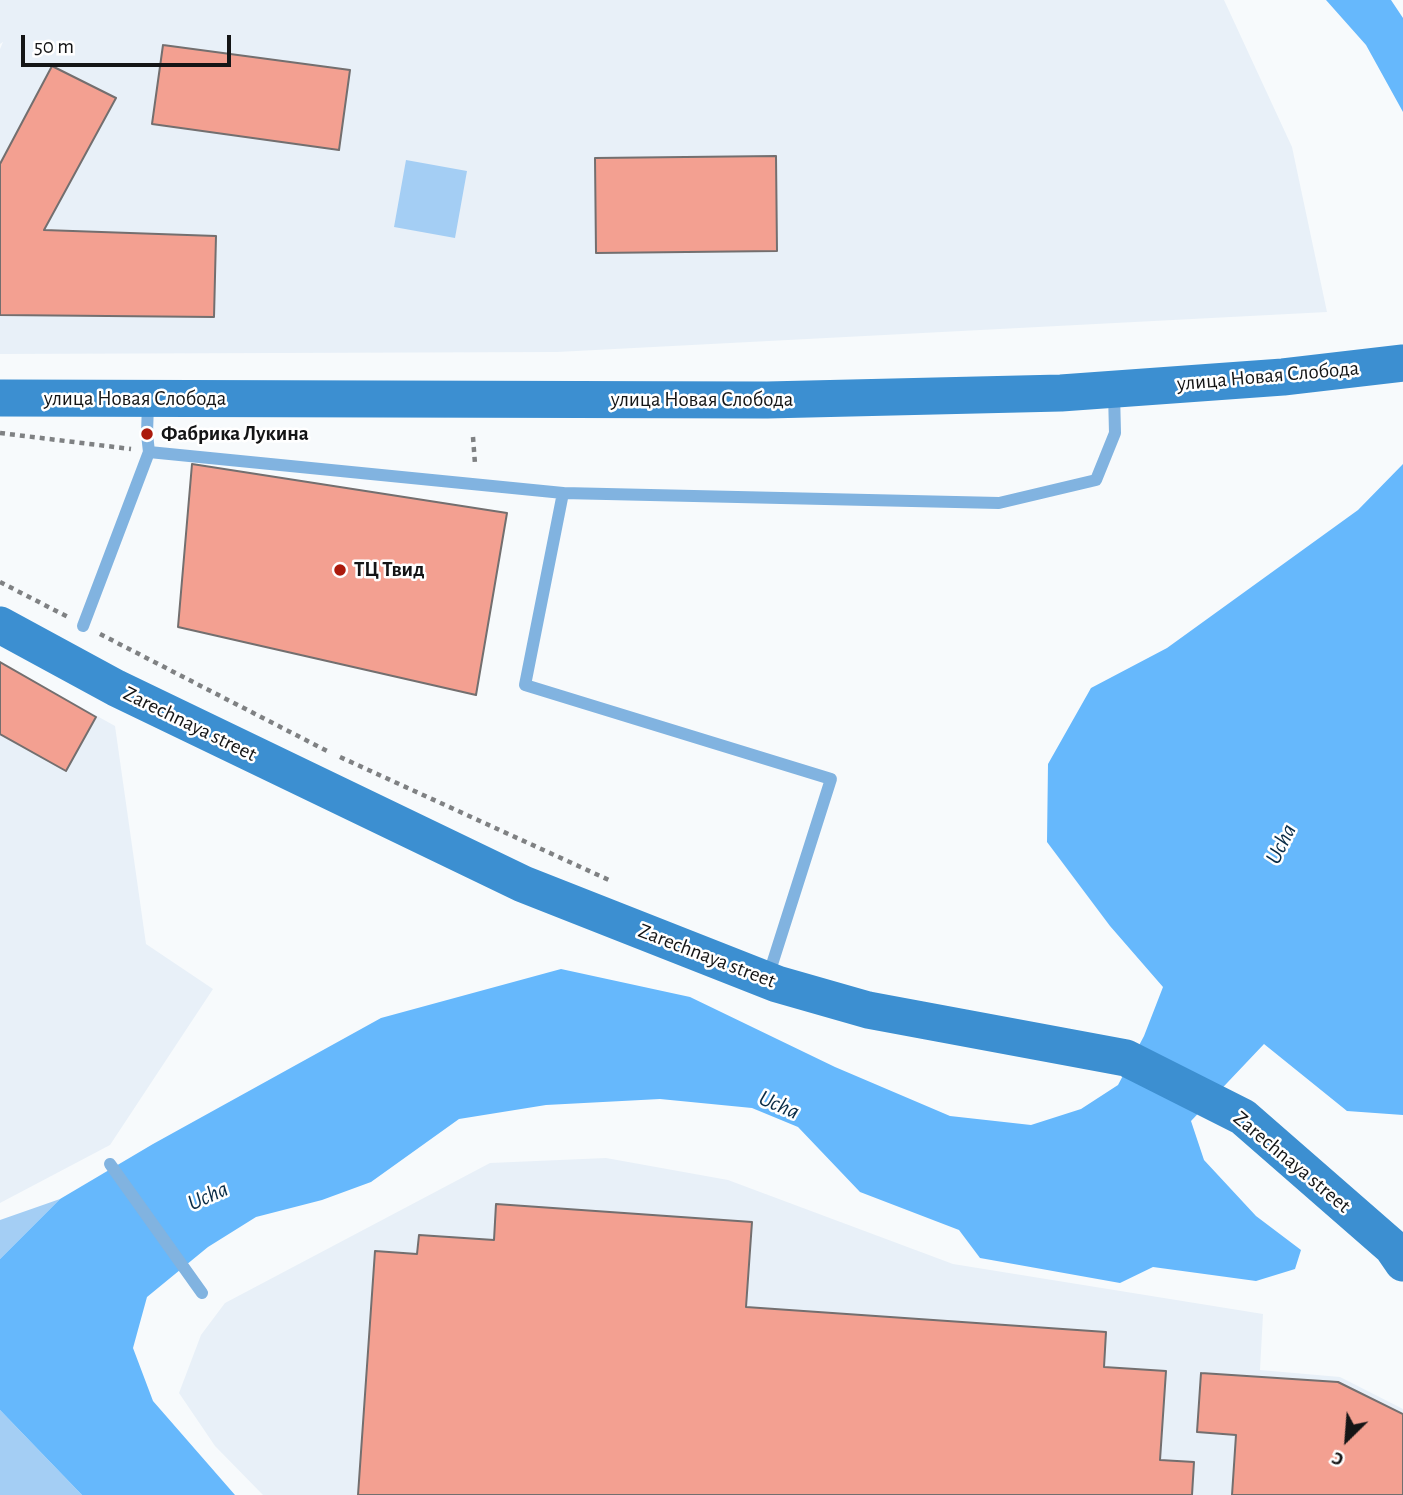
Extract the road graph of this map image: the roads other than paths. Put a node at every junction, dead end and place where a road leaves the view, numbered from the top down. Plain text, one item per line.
1 (1403, 363) edge
2 (1114, 389) junction
3 (0, 398) edge
4 (149, 399) junction
5 (149, 452) junction
6 (563, 492) junction
7 (0, 625) edge
8 (83, 626) road end
9 (767, 980) junction
10 (110, 1164) dead end
11 (1403, 1263) edge
12 (202, 1293) dead end

1 - 2 main road, улица Новая Слобода
2 - 4 main road, улица Новая Слобода
2 - 6 lane
3 - 4 main road, улица Новая Слобода
4 - 5 lane
5 - 6 lane
5 - 8 lane
6 - 9 lane
7 - 9 main road, Zarechnaya street
9 - 11 main road, Zarechnaya street
10 - 12 lane

